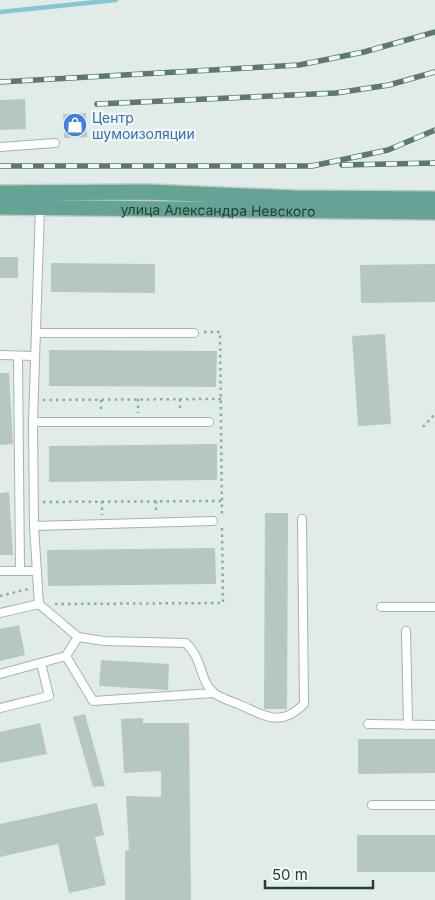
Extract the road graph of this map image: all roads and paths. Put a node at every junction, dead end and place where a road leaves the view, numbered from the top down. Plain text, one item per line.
1 (55, 143) dead end
2 (0, 147) edge
3 (0, 193) edge
4 (435, 199) edge
5 (0, 206) edge
6 (40, 207) junction
7 (435, 212) edge
8 (194, 332) dead end
9 (36, 334) junction
10 (0, 355) edge
11 (18, 356) junction
12 (35, 356) junction
13 (221, 399) dead end
14 (34, 400) junction
15 (435, 414) edge
16 (33, 422) junction
17 (209, 422) dead end
18 (423, 427) dead end
19 (222, 501) dead end
20 (34, 502) junction
21 (302, 519) dead end
22 (213, 521) dead end
23 (34, 526) junction
24 (0, 571) edge
25 (20, 571) junction
26 (37, 571) junction
27 (38, 587) junction
28 (0, 596) edge
29 (39, 604) junction
30 (435, 606) edge
31 (380, 607) dead end
32 (0, 612) edge
33 (406, 631) dead end
34 (78, 637) junction
35 (66, 656) junction
36 (41, 663) junction
37 (0, 674) edge
38 (214, 693) junction
39 (0, 708) edge
40 (368, 724) dead end
41 (408, 725) junction
42 (435, 725) edge
43 (372, 805) dead end
44 (435, 805) edge

1 - 2 lane
3 - 4 main road
5 - 6 main road, улица Александра Невского
6 - 7 main road, улица Александра Невского
6 - 9 lane
8 - 9 lane
9 - 12 lane
10 - 11 lane
11 - 12 lane
11 - 25 lane
12 - 14 lane
13 - 14 path
14 - 16 lane
15 - 18 path
16 - 17 lane
16 - 20 lane
19 - 20 path
20 - 23 lane
21 - 38 lane
22 - 23 lane
23 - 26 lane
24 - 25 lane
25 - 26 lane
26 - 27 lane
27 - 28 path
27 - 29 lane
29 - 32 lane
29 - 34 lane
30 - 31 lane
33 - 41 lane
34 - 35 lane
34 - 38 lane
35 - 36 lane
35 - 38 lane
36 - 37 lane
36 - 39 lane
40 - 41 lane
41 - 42 lane
43 - 44 lane

